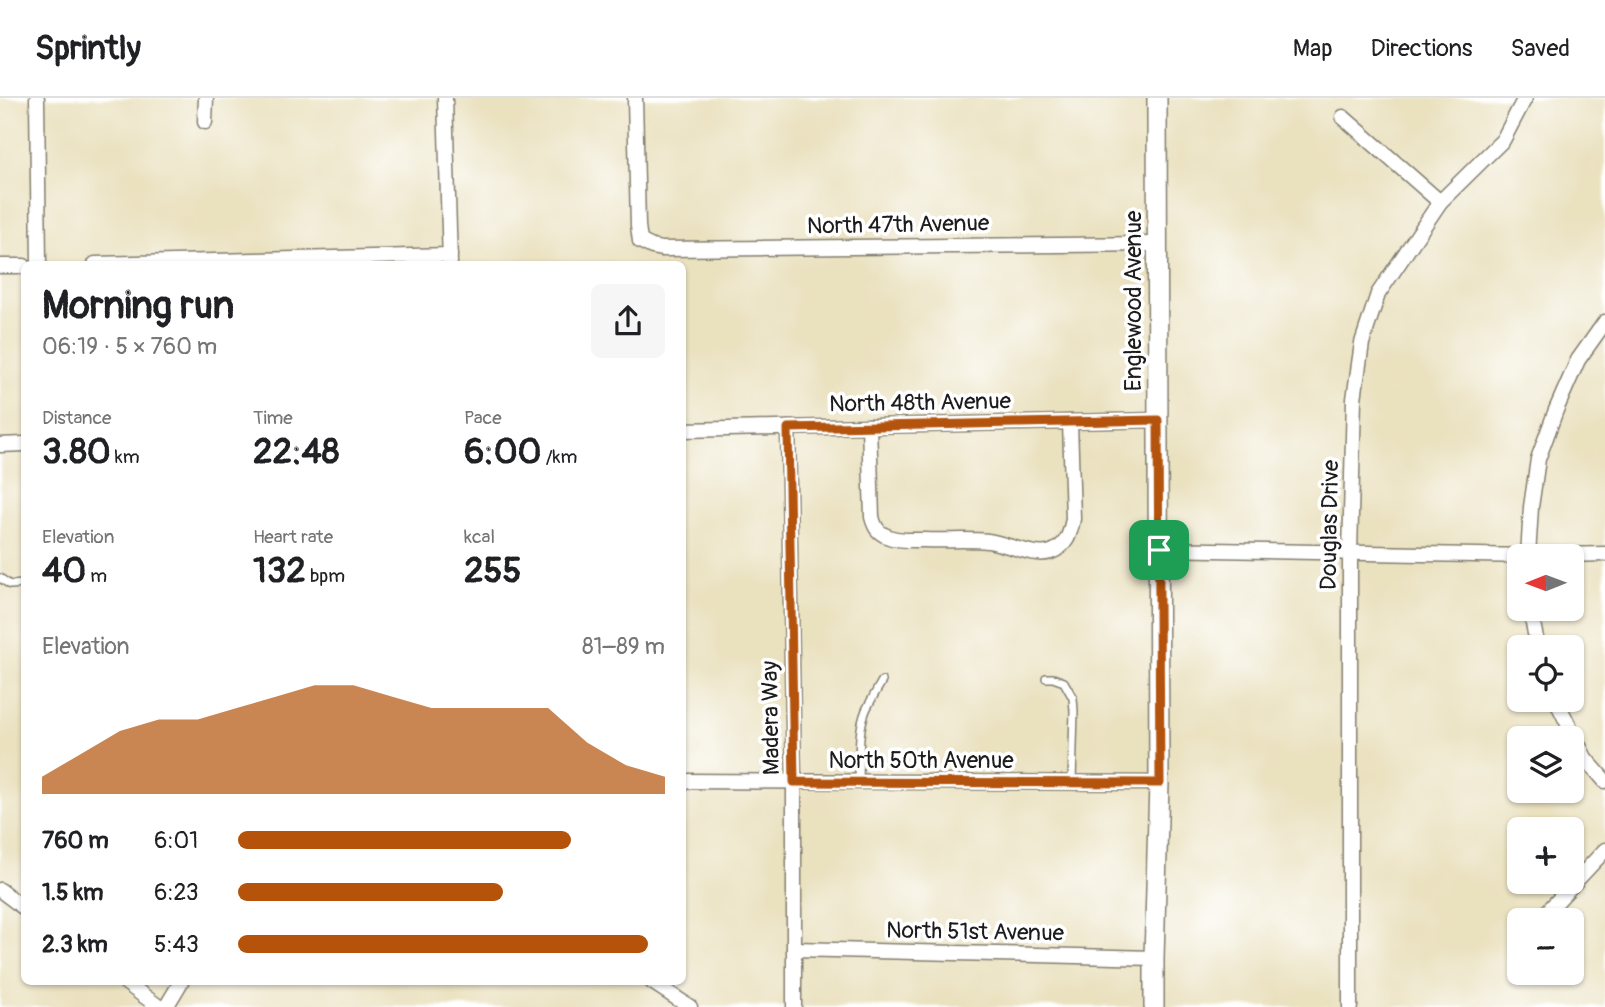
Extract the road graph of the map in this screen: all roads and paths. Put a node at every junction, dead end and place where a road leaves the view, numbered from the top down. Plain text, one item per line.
1 (37, 98) edge
2 (206, 98) edge
3 (445, 98) edge
4 (635, 98) edge
5 (1157, 98) edge
6 (1525, 98) edge
7 (1343, 117) dead end
8 (205, 122) dead end
9 (1440, 202) junction
10 (1158, 244) junction
11 (450, 260) edge
12 (39, 261) edge
13 (361, 261) edge
14 (0, 266) edge
15 (21, 266) edge
16 (1605, 322) edge
17 (1158, 420) junction
18 (1070, 422) junction
19 (869, 426) junction
20 (788, 428) junction
21 (686, 430) edge
22 (0, 444) edge
23 (21, 444) edge
24 (1529, 544) edge
25 (1159, 550) junction
26 (1350, 553) junction
27 (1605, 554) edge
28 (1584, 555) edge
29 (1507, 556) edge
30 (0, 578) edge
31 (21, 584) edge
32 (1046, 678) dead end
33 (882, 681) dead end
34 (1562, 712) edge
35 (686, 781) edge
36 (1605, 781) edge
37 (794, 782) junction
38 (859, 782) junction
39 (1072, 783) junction
40 (1160, 783) junction
41 (1605, 850) edge
42 (0, 890) edge
43 (21, 906) edge
44 (1551, 908) edge
45 (794, 949) junction
46 (1154, 958) junction
47 (129, 985) edge
48 (179, 985) edge
49 (657, 985) edge
50 (159, 1007) edge
51 (166, 1007) edge
52 (690, 1007) edge
53 (794, 1007) edge
54 (1154, 1007) edge
55 (1350, 1007) edge

1 - 12 street
2 - 8 street
3 - 11 street
4 - 10 street, North 47th Avenue
5 - 10 street, Englewood Avenue
6 - 9 street, Douglas Drive
7 - 9 street
9 - 26 street, Douglas Drive
10 - 17 street, Englewood Avenue
11 - 13 street
14 - 15 street
16 - 24 street
17 - 18 street, North 48th Avenue
17 - 25 street, Englewood Avenue
18 - 19 street, North 48th Avenue
18 - 19 street
19 - 20 street, North 48th Avenue
20 - 21 street, North 48th Avenue
20 - 37 street, Madera Way
22 - 23 street
25 - 26 street
25 - 40 street, Englewood Avenue
26 - 29 street
26 - 55 street, Douglas Drive
27 - 28 street
30 - 31 lane
32 - 39 lane
33 - 38 lane
34 - 36 street
35 - 37 street, North 50th Avenue
37 - 38 street, North 50th Avenue
37 - 45 street, Madera Way
38 - 39 street, North 50th Avenue
39 - 40 street, North 50th Avenue
40 - 46 street, Englewood Avenue
41 - 44 street
42 - 43 street
45 - 46 street, North 51st Avenue
45 - 53 street, Madera Way
46 - 54 street, Englewood Avenue
47 - 50 street
48 - 51 street
49 - 52 street

